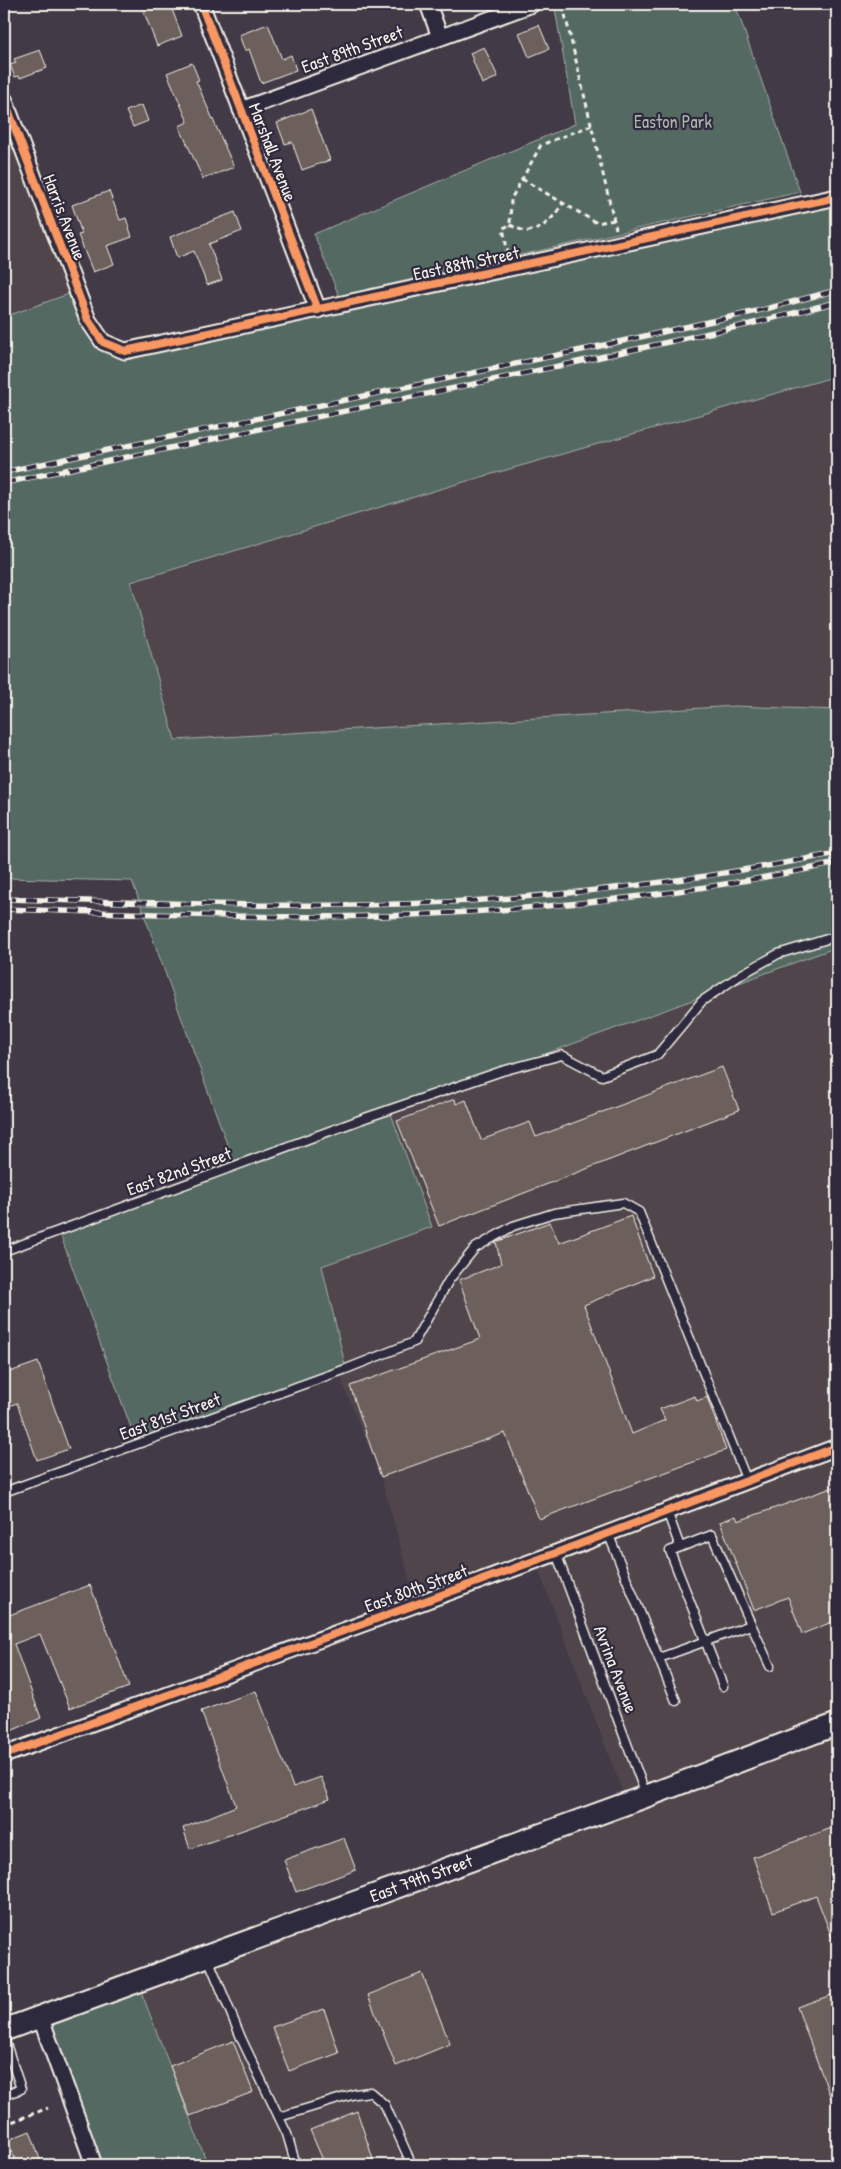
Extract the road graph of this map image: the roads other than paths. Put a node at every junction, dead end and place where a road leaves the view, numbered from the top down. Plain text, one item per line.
1 (201, 4) edge
2 (428, 4) edge
3 (532, 4) edge
4 (440, 37) junction
5 (4, 99) edge
6 (241, 110) junction
7 (837, 197) edge
8 (318, 310) junction
9 (103, 342) joint
10 (837, 936) edge
11 (4, 1251) edge
12 (837, 1447) edge
13 (747, 1481) junction
14 (4, 1492) edge
15 (667, 1511) junction
16 (608, 1533) junction
17 (680, 1547) junction
18 (556, 1553) junction
19 (750, 1622) junction
20 (706, 1641) junction
21 (659, 1658) junction
22 (770, 1666) dead end
23 (723, 1686) dead end
24 (676, 1701) dead end
25 (837, 1724) edge
26 (4, 1755) edge
27 (646, 1796) junction
28 (207, 1956) junction
29 (40, 2016) junction
30 (4, 2030) edge
31 (4, 2038) edge
32 (4, 2095) edge
33 (279, 2117) junction
34 (94, 2165) edge
35 (296, 2165) edge
36 (412, 2165) edge

1 - 6 street, Marshall Avenue
2 - 4 street
3 - 4 street, East 89th Street
4 - 6 street, East 89th Street
5 - 9 street, Harris Avenue
6 - 8 street, Marshall Avenue
7 - 8 street, East 88th Street
8 - 9 street, East 88th Street
10 - 11 lane, East 82nd Street
12 - 13 street, East 80th Street
13 - 14 lane, East 81st Street
13 - 15 street, East 80th Street
15 - 16 street, East 80th Street
15 - 17 lane
16 - 18 street, East 80th Street
16 - 21 lane
17 - 19 lane
17 - 20 lane
18 - 26 street, East 80th Street
18 - 27 lane, Avrina Avenue
19 - 20 lane
19 - 22 lane
20 - 21 lane
20 - 23 lane
21 - 24 lane
25 - 27 main road, East 79th Street
27 - 28 main road, East 79th Street
28 - 29 main road, East 79th Street
28 - 33 lane
29 - 30 main road, East 79th Street
29 - 34 street
31 - 32 lane
33 - 35 lane
33 - 36 lane

